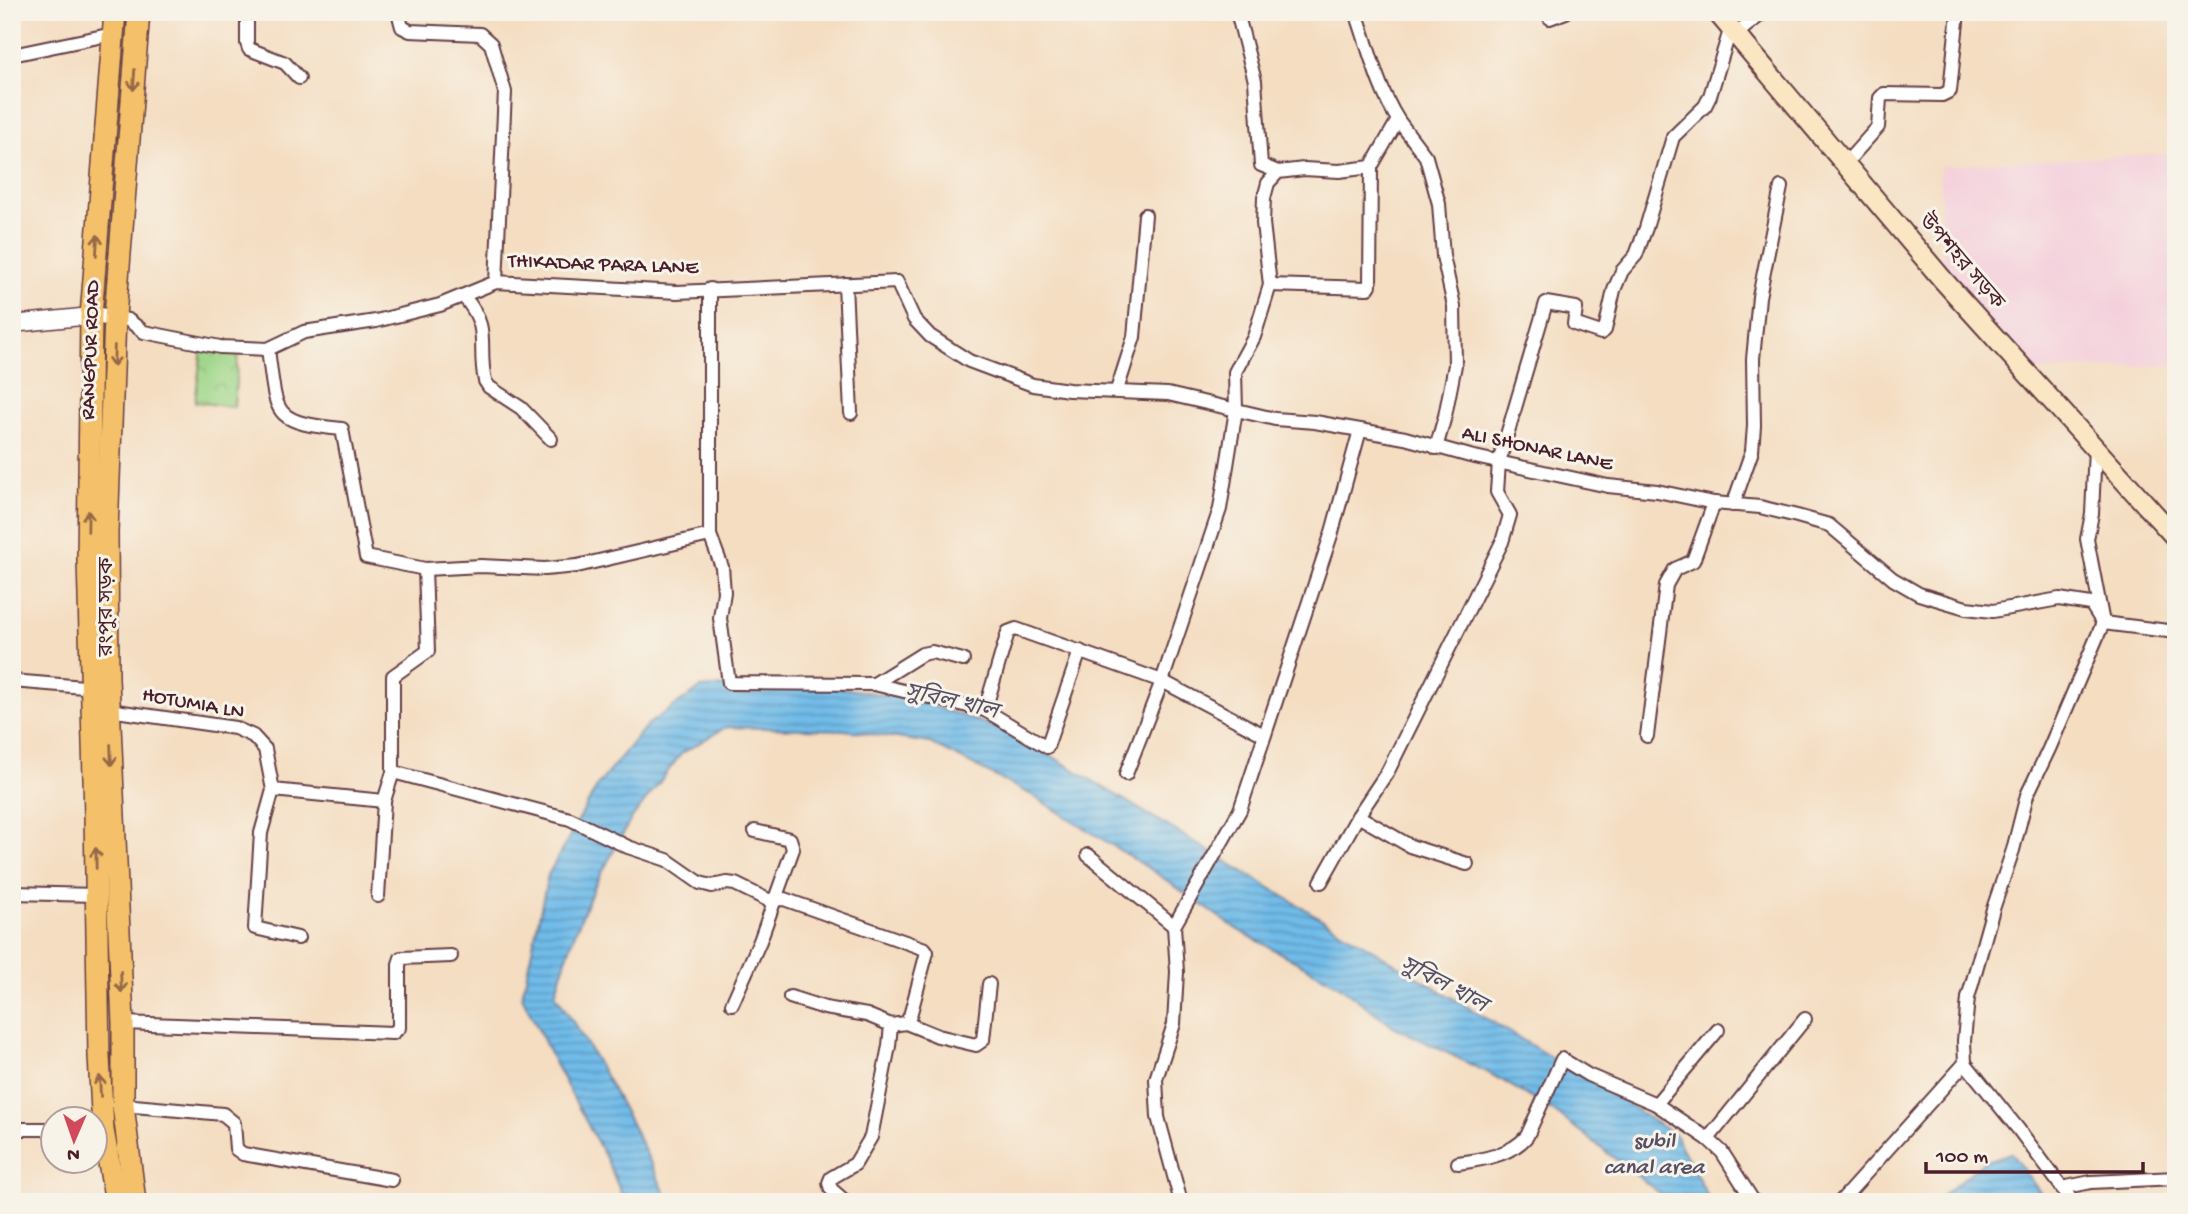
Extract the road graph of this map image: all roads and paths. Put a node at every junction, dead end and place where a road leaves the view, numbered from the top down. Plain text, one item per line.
1 (115, 12) edge
2 (139, 12) edge
3 (247, 12) edge
4 (398, 12) edge
5 (1237, 12) edge
6 (1356, 12) edge
7 (1547, 12) edge
8 (1566, 12) edge
9 (1717, 12) edge
10 (1764, 12) edge
11 (1958, 12) edge
12 (1734, 31) junction
13 (113, 34) junction
14 (12, 55) edge
15 (299, 78) dead end
16 (1398, 120) junction
17 (1844, 164) junction
18 (1371, 167) junction
19 (1278, 172) junction
20 (1782, 187) dead end
21 (1145, 215) dead end
22 (496, 282) junction
23 (897, 282) joint
24 (845, 284) junction
25 (1270, 285) junction
26 (710, 289) junction
27 (464, 297) junction
28 (92, 316) junction
29 (116, 317) junction
30 (12, 324) edge
31 (268, 349) junction
32 (1117, 390) junction
33 (1236, 410) junction
34 (850, 414) dead end
35 (1360, 430) junction
36 (551, 439) dead end
37 (1436, 448) junction
38 (2095, 448) junction
39 (1499, 461) junction
40 (1714, 503) junction
41 (1733, 505) junction
42 (710, 535) junction
43 (2176, 538) edge
44 (425, 569) junction
45 (2103, 623) junction
46 (2176, 632) edge
47 (1080, 651) junction
48 (963, 660) dead end
49 (12, 681) edge
50 (1162, 681) junction
51 (874, 684) junction
52 (103, 695) junction
53 (985, 710) junction
54 (1264, 736) junction
55 (1647, 736) dead end
56 (393, 772) junction
57 (1126, 774) dead end
58 (273, 790) junction
59 (384, 801) junction
60 (1358, 816) junction
61 (755, 831) dead end
62 (1087, 855) dead end
63 (1467, 864) dead end
64 (1321, 882) dead end
65 (12, 893) edge
66 (97, 895) junction
67 (378, 896) dead end
68 (776, 901) junction
69 (1174, 926) junction
70 (298, 938) dead end
71 (451, 956) dead end
72 (989, 984) dead end
73 (790, 997) dead end
74 (732, 1004) dead end
75 (1805, 1019) dead end
76 (123, 1023) junction
77 (906, 1023) junction
78 (891, 1025) junction
79 (1718, 1030) dead end
80 (1965, 1063) junction
81 (1656, 1104) junction
82 (123, 1105) junction
83 (99, 1106) edge
84 (12, 1129) edge
85 (38, 1129) edge
86 (1708, 1139) junction
87 (1458, 1163) dead end
88 (108, 1168) edge
89 (2176, 1178) edge
90 (392, 1180) dead end
91 (2062, 1188) junction
92 (116, 1202) edge
93 (135, 1202) edge
94 (846, 1202) edge
95 (1181, 1202) edge
96 (1754, 1202) edge
97 (1840, 1202) edge
98 (2073, 1202) edge

1 - 13 highway, RANGPUR ROAD
2 -> 29 highway, রংপুর সড়ক
3 - 15 street
4 - 22 street
5 - 19 street
6 - 16 street
7 - 8 street
9 - 12 main road, উপশহর সড়ক
10 - 12 street
11 - 17 street
12 - 17 main road, উপশহর সড়ক
12 - 39 street
13 - 14 street
28 -> 13 highway, RANGPUR ROAD
16 - 18 street
16 - 37 street
17 - 38 main road, উপশহর সড়ক
18 - 19 street
18 - 25 street
19 - 25 street
20 - 41 street
21 - 32 street
22 - 26 street, THIKADAR PARA LANE
22 - 27 street, THIKADAR PARA LANE
23 - 24 street, THIKADAR PARA LANE
23 - 32 street, ALI SHONAR LANE
24 - 26 street, THIKADAR PARA LANE
24 - 34 street
25 - 33 street
26 - 42 street
27 - 31 street, THIKADAR PARA LANE
27 - 36 street
28 - 29 street
28 - 30 street
52 -> 28 highway, RANGPUR ROAD
29 - 31 street, THIKADAR PARA LANE
29 -> 52 highway, রংপুর সড়ক
31 - 44 street
32 - 33 street, ALI SHONAR LANE
33 - 35 street, ALI SHONAR LANE
33 - 50 street
35 - 37 street, ALI SHONAR LANE
35 - 54 street
37 - 39 street, ALI SHONAR LANE
38 - 43 main road, উপশহর সড়ক
38 - 45 street
39 - 40 street, ALI SHONAR LANE
39 - 60 street
40 - 41 street, ALI SHONAR LANE
40 - 55 street
41 - 45 street, ALI SHONAR LANE
42 - 44 street
42 - 51 street
44 - 56 street
45 - 46 street
45 - 80 street
47 - 50 street
47 - 53 street
47 - 53 street
48 - 51 street
49 - 52 street, HOTUMIA LN
50 - 54 street
50 - 57 street
51 - 53 street
52 - 58 street, HOTUMIA LN
66 -> 52 highway, রংপুর সড়ক
52 -> 76 highway, রংপুর সড়ক
54 - 69 street
56 - 59 street
56 - 68 street
58 - 59 street
58 - 70 street
59 - 67 street
60 - 63 street
60 - 64 street
61 - 68 street
62 - 69 street
65 - 66 street
83 -> 66 highway, রংপুর সড়ক
68 - 74 street
68 - 77 street
69 - 95 street
71 - 76 street
72 - 77 street
73 - 78 street
75 - 86 street
76 - 82 highway, রংপুর সড়ক
77 - 78 street
78 - 94 street
79 - 81 street
80 - 91 street
80 - 97 street
81 - 86 street
81 - 87 street
82 - 90 street
82 - 93 highway, রংপুর সড়ক
84 - 85 street
86 - 96 street
88 - 92 highway, রংপুর সড়ক
89 - 91 street
91 - 98 street

